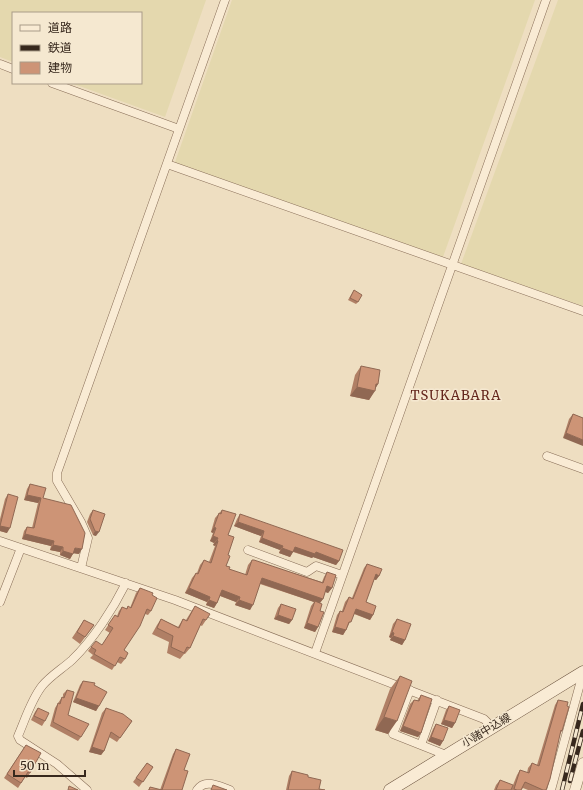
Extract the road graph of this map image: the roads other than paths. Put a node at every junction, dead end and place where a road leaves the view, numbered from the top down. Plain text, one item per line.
1 (225, 0) edge
2 (546, 0) edge
3 (0, 64) edge
4 (12, 69) edge
5 (55, 84) edge
6 (179, 129) junction
7 (167, 164) junction
8 (452, 265) junction
9 (583, 311) edge
10 (547, 456) dead end
11 (583, 469) edge
12 (0, 541) edge
13 (20, 548) junction
14 (248, 550) dead end
15 (81, 568) junction
16 (342, 575) junction
17 (126, 583) junction
18 (0, 602) edge
19 (315, 653) junction
20 (583, 673) edge
21 (410, 690) junction
22 (437, 700) junction
23 (492, 727) junction
24 (420, 745) junction
25 (446, 755) junction
26 (583, 763) edge
27 (398, 788) edge
28 (87, 790) edge
29 (197, 790) edge
30 (230, 790) edge
31 (551, 790) edge
32 (575, 790) edge

1 - 6 street
2 - 8 street
3 - 4 street
5 - 6 street
6 - 7 street
7 - 8 street
7 - 15 street
8 - 9 street
8 - 16 street
10 - 11 street
12 - 13 street
13 - 15 street
13 - 18 street
14 - 16 street
15 - 17 street
16 - 19 street
17 - 19 street
17 - 28 street
19 - 21 street
20 - 23 main road, 小諸中込線
20 - 31 street
21 - 22 street
21 - 24 street
22 - 23 street
22 - 24 street
23 - 25 main road, 小諸中込線
24 - 25 street
25 - 27 main road, 小諸中込線
26 - 32 street
29 - 30 street

